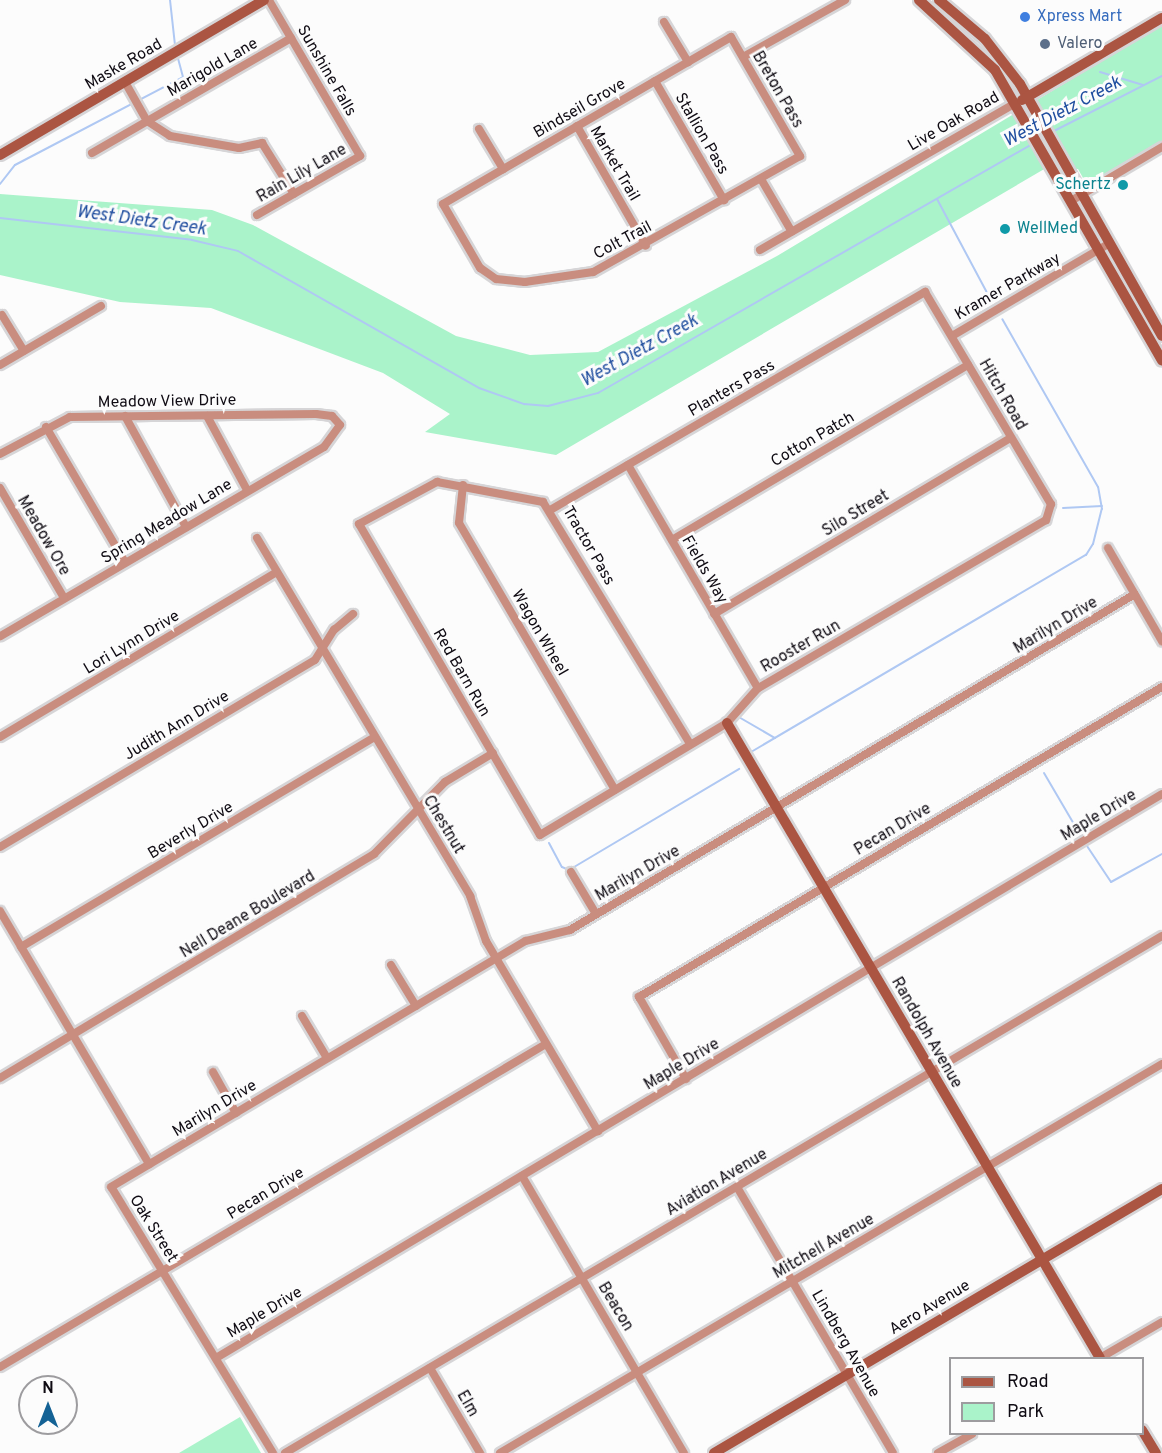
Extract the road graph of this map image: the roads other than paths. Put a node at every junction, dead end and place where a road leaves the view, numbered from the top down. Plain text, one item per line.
1 (264, 0) edge
2 (269, 0) edge
3 (845, 0) edge
4 (919, 0) edge
5 (939, 0) edge
6 (1162, 18) edge
7 (664, 22) dead end
8 (731, 37) joint
9 (291, 38) junction
10 (743, 57) junction
11 (688, 62) junction
12 (655, 81) junction
13 (125, 82) junction
14 (1028, 97) junction
15 (1016, 103) junction
16 (147, 122) junction
17 (577, 126) junction
18 (479, 129) dead end
19 (1162, 147) edge
20 (92, 153) dead end
21 (0, 155) edge
22 (360, 156) joint
23 (800, 156) joint
24 (503, 169) junction
25 (761, 179) junction
26 (294, 194) junction
27 (1082, 194) junction
28 (724, 200) junction
29 (1071, 201) junction
30 (443, 204) joint
31 (257, 215) dead end
32 (792, 232) junction
33 (1110, 243) junction
34 (646, 246) junction
35 (760, 250) dead end
36 (1099, 250) junction
37 (1125, 283) junction
38 (925, 292) joint
39 (101, 306) dead end
40 (1149, 314) junction
41 (2, 315) dead end
42 (1139, 320) junction
43 (952, 336) junction
44 (1162, 336) edge
45 (24, 351) junction
46 (1162, 360) edge
47 (0, 365) edge
48 (968, 365) junction
49 (125, 416) junction
50 (207, 416) junction
51 (340, 425) joint
52 (46, 427) junction
53 (1011, 438) junction
54 (0, 454) edge
55 (628, 465) junction
56 (463, 485) junction
57 (0, 488) edge
58 (247, 490) junction
59 (552, 509) junction
60 (1052, 513) joint
61 (359, 524) joint
62 (186, 527) junction
63 (257, 538) dead end
64 (672, 540) junction
65 (1108, 548) dead end
66 (125, 562) junction
67 (277, 572) junction
68 (1135, 594) junction
69 (64, 598) junction
70 (353, 614) dead end
71 (714, 614) junction
72 (1, 632) edge
73 (1162, 641) edge
74 (323, 650) junction
75 (1162, 687) edge
76 (758, 688) junction
77 (727, 723) junction
78 (0, 737) edge
79 (374, 737) junction
80 (690, 744) junction
81 (493, 753) junction
82 (615, 790) junction
83 (1162, 794) edge
84 (777, 808) junction
85 (418, 809) junction
86 (540, 835) joint
87 (0, 847) edge
88 (571, 872) dead end
89 (824, 888) junction
90 (0, 910) edge
91 (596, 914) junction
92 (1162, 936) edge
93 (21, 947) junction
94 (496, 958) junction
95 (391, 965) dead end
96 (871, 968) junction
97 (416, 1006) junction
98 (302, 1016) dead end
99 (73, 1034) junction
100 (546, 1044) junction
101 (327, 1058) junction
102 (1162, 1064) edge
103 (213, 1072) dead end
104 (932, 1073) junction
105 (0, 1078) edge
106 (686, 1079) junction
107 (236, 1113) junction
108 (598, 1131) junction
109 (149, 1164) junction
110 (987, 1166) junction
111 (522, 1176) junction
112 (737, 1187) junction
113 (1162, 1189) edge
114 (1042, 1260) junction
115 (163, 1270) junction
116 (582, 1278) junction
117 (792, 1281) junction
118 (1162, 1322) edge
119 (1099, 1357) edge
120 (1103, 1357) edge
121 (216, 1358) junction
122 (0, 1367) edge
123 (430, 1368) junction
124 (638, 1372) junction
125 (847, 1375) junction
126 (1144, 1432) edge
127 (970, 1435) edge
128 (1162, 1450) edge
129 (273, 1453) edge
130 (285, 1453) edge
131 (480, 1453) edge
132 (500, 1453) edge
133 (684, 1453) edge
134 (714, 1453) edge
135 (893, 1453) edge
136 (938, 1453) edge
137 (1157, 1453) edge

1 - 13 street, Maske Road
2 - 9 street, Sunshine Falls
3 - 10 street
4 - 15 street
5 - 14 street
6 - 14 street, Live Oak Road
7 - 11 street
8 - 10 street, Breton Pass
8 - 11 street, Bindseil Grove
9 - 16 street, Marigold Lane
9 - 22 street, Sunshine Falls
10 - 23 street, Breton Pass
11 - 12 street, Bindseil Grove
12 - 17 street, Bindseil Grove
12 - 28 street, Stallion Pass
13 - 16 street
13 - 21 street, Maske Road
14 - 15 street, Live Oak Road
14 - 27 street
15 - 29 street
15 - 32 street, Live Oak Road
16 - 20 street, Marigold Lane
16 - 26 street
17 - 24 street, Bindseil Grove
17 - 34 street, Market Trail
18 - 24 street
19 - 27 street
22 - 26 street, Rain Lily Lane
23 - 25 street, Colt Trail
24 - 30 street, Bindseil Grove
25 - 28 street, Colt Trail
25 - 32 street
26 - 31 street, Rain Lily Lane
27 - 29 street
27 - 33 street
28 - 34 street, Colt Trail
29 - 36 street
30 - 34 street, Colt Trail
32 - 35 street, Live Oak Road
33 - 36 street, Kramer Parkway
33 - 37 street
36 - 37 street
36 - 43 street, Kramer Parkway
37 - 40 street
37 - 42 street
38 - 43 street, Hitch Road
38 - 55 street, Planters Pass
39 - 45 street
40 - 42 street
40 - 44 street
41 - 45 street
42 - 46 street
43 - 48 street, Hitch Road
45 - 47 street
48 - 53 street, Hitch Road
48 - 64 street, Cotton Patch
49 - 50 street, Meadow View Drive
49 - 52 street, Meadow View Drive
49 - 62 street
50 - 51 street, Meadow View Drive
50 - 58 street
51 - 58 street, Spring Meadow Lane
52 - 54 street, Meadow View Drive
52 - 66 street
53 - 60 street, Hitch Road
53 - 71 street, Silo Street
55 - 59 street, Planters Pass
55 - 64 street, Fields Way
56 - 59 street, Tractor Pass
56 - 61 street, Tractor Pass
56 - 82 street, Wagon Wheel
57 - 69 street, Meadow Ore
58 - 62 street, Spring Meadow Lane
59 - 80 street, Tractor Pass
60 - 76 street, Rooster Run
61 - 81 street, Red Barn Run
62 - 66 street, Spring Meadow Lane
63 - 67 street, Chestnut
64 - 71 street, Fields Way
65 - 68 street
66 - 69 street, Spring Meadow Lane
67 - 74 street, Chestnut
67 - 78 street, Lori Lynn Drive
68 - 73 street
68 - 84 street, Marilyn Drive
69 - 72 street, Spring Meadow Lane
70 - 74 street, Judith Ann Drive
71 - 76 street, Fields Way
74 - 79 street, Chestnut
74 - 87 street, Judith Ann Drive
75 - 89 street, Pecan Drive
76 - 77 street, Rooster Run
77 - 80 street, Rooster Run
77 - 84 street, Randolph Avenue
79 - 85 street, Chestnut
79 - 93 street, Beverly Drive
80 - 82 street, Rooster Run
81 - 85 street, Nell Deane Boulevard
81 - 86 street, Red Barn Run
82 - 86 street, Rooster Run
83 - 96 street, Maple Drive
84 - 89 street, Randolph Avenue
84 - 91 street, Marilyn Drive
85 - 94 street, Chestnut
85 - 99 street, Nell Deane Boulevard
88 - 91 street
89 - 96 street, Randolph Avenue
89 - 106 street, Pecan Drive
90 - 93 street
91 - 94 street, Marilyn Drive
92 - 104 street, Aviation Avenue
93 - 99 street
94 - 97 street, Marilyn Drive
94 - 100 street, Chestnut
95 - 97 street
96 - 104 street, Randolph Avenue
96 - 106 street, Maple Drive
97 - 101 street, Marilyn Drive
98 - 101 street
99 - 105 street, Nell Deane Boulevard
99 - 109 street
100 - 108 street, Chestnut
100 - 115 street, Pecan Drive
101 - 107 street, Marilyn Drive
102 - 110 street, Mitchell Avenue
103 - 107 street
104 - 110 street, Randolph Avenue
104 - 112 street, Aviation Avenue
106 - 108 street, Maple Drive
107 - 109 street, Marilyn Drive
108 - 111 street, Maple Drive
109 - 115 street, Oak Street
110 - 114 street, Randolph Avenue
110 - 117 street, Mitchell Avenue
111 - 116 street, Beacon
111 - 121 street, Maple Drive
112 - 116 street, Aviation Avenue
112 - 117 street, Lindberg Avenue
113 - 114 street, Aero Avenue
114 - 119 street, Randolph Avenue
114 - 125 street, Aero Avenue
115 - 121 street, Oak Street
115 - 122 street, Pecan Drive
116 - 123 street, Aviation Avenue
116 - 124 street, Beacon
117 - 124 street, Mitchell Avenue
117 - 125 street, Lindberg Avenue
118 - 120 street
121 - 129 street, Oak Street
123 - 130 street, Aviation Avenue
123 - 131 street, Elm
124 - 132 street, Mitchell Avenue
124 - 133 street, Beacon
125 - 134 street, Aero Avenue
125 - 135 street, Lindberg Avenue
126 - 137 street
127 - 136 street
128 - 137 street

